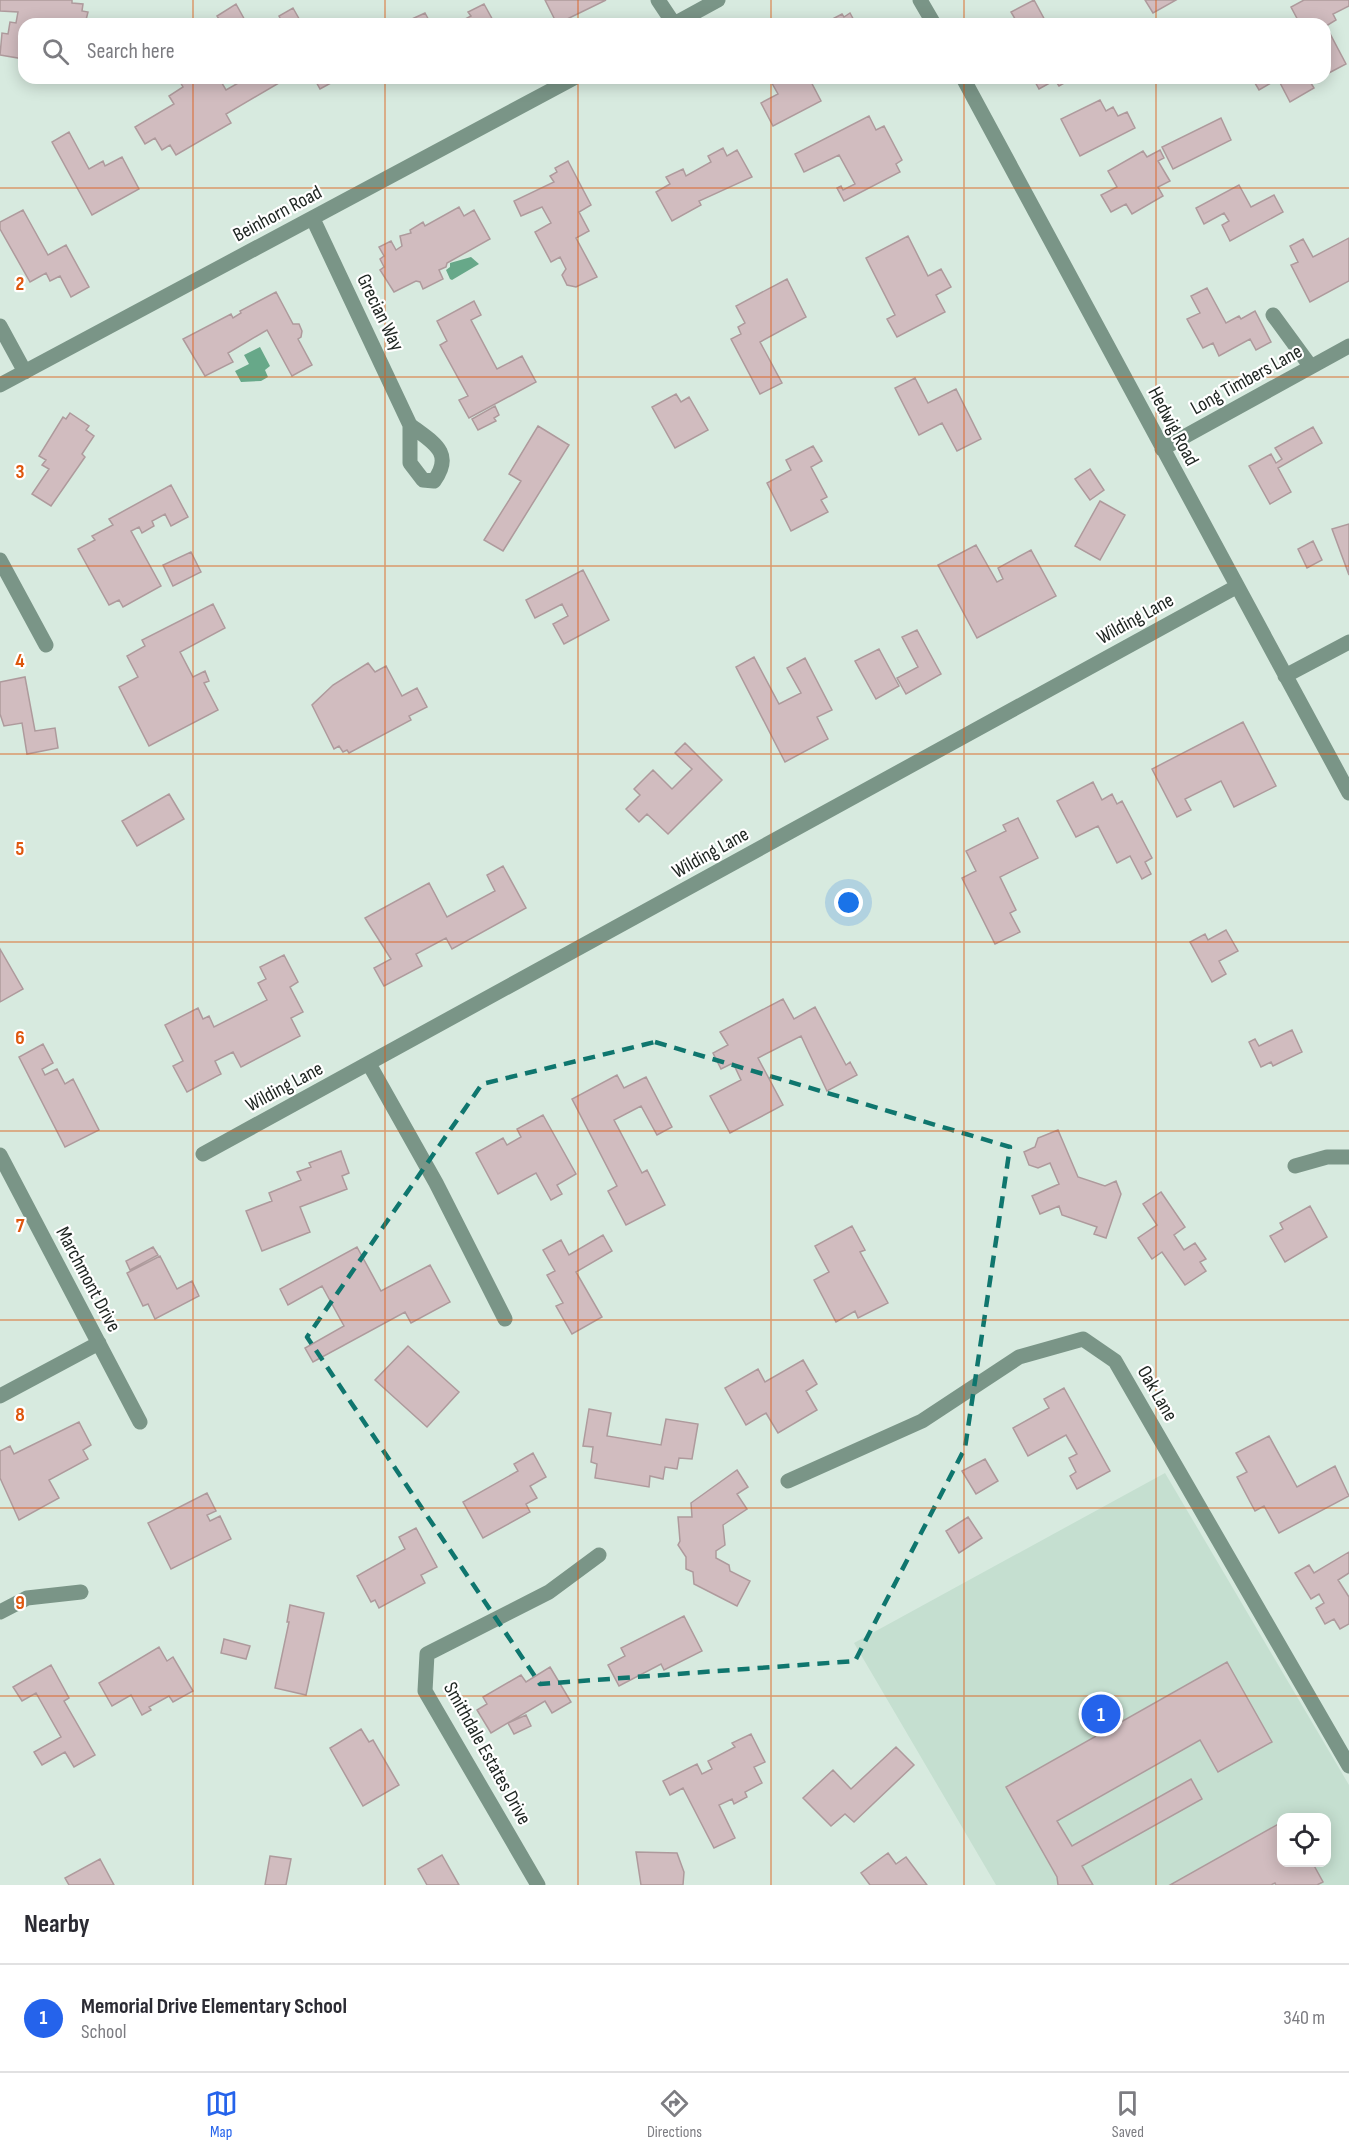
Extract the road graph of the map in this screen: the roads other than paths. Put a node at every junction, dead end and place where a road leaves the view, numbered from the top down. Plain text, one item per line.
1 (658, 0) edge
2 (718, 0) edge
3 (921, 0) edge
4 (670, 18) edge
5 (685, 18) edge
6 (931, 18) edge
7 (563, 84) edge
8 (966, 84) edge
9 (312, 219) junction
10 (1273, 315) dead end
11 (0, 326) edge
12 (1349, 346) edge
13 (1311, 367) junction
14 (25, 372) junction
15 (0, 385) edge
16 (410, 424) dead end
17 (1162, 449) junction
18 (0, 560) edge
19 (1236, 586) junction
20 (1349, 642) edge
21 (46, 645) dead end
22 (1285, 676) junction
23 (1349, 793) edge
24 (369, 1064) junction
25 (203, 1154) dead end
26 (0, 1155) edge
27 (1349, 1157) edge
28 (1295, 1166) dead end
29 (505, 1318) dead end
30 (99, 1343) junction
31 (0, 1396) edge
32 (140, 1422) dead end
33 (788, 1481) dead end
34 (600, 1555) dead end
35 (81, 1592) dead end
36 (0, 1612) edge
37 (1349, 1766) edge
38 (538, 1885) edge

1 - 4 street
2 - 5 street
3 - 6 street
7 - 9 street, Beinhorn Road
8 - 17 street, Hedwig Road
9 - 14 street, Beinhorn Road
9 - 16 street, Grecian Way
10 - 13 street
11 - 14 street
12 - 13 street, Long Timbers Lane
13 - 17 street, Long Timbers Lane
14 - 15 street, Beinhorn Road
17 - 19 street, Hedwig Road
18 - 21 street
19 - 22 street, Hedwig Road
19 - 24 street, Wilding Lane
20 - 22 street
22 - 23 street, Hedwig Road
24 - 25 street, Wilding Lane
24 - 29 street
26 - 30 street, Marchmont Drive
27 - 28 street
30 - 31 street
30 - 32 street, Marchmont Drive
33 - 37 street, Oak Lane
34 - 38 street, Smithdale Estates Drive
35 - 36 street

